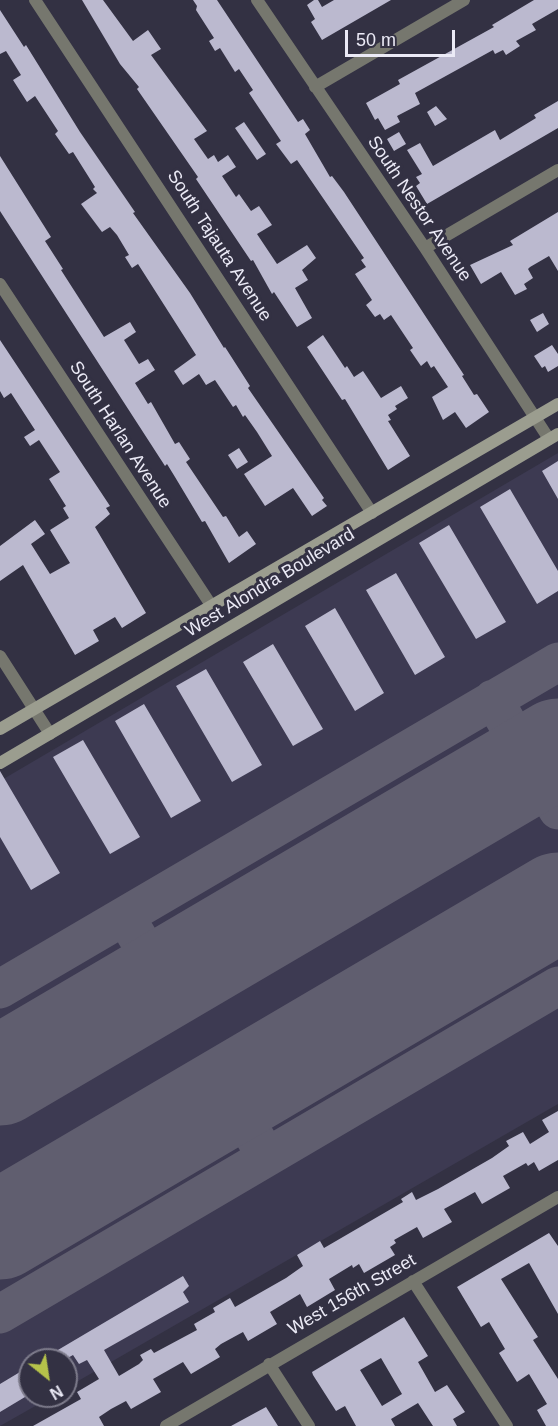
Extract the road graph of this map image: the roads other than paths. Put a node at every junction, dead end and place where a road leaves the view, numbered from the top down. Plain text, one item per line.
1 (35, 0) edge
2 (257, 0) edge
3 (464, 0) edge
4 (315, 87) junction
5 (558, 170) edge
6 (425, 248) junction
7 (0, 284) edge
8 (558, 404) edge
9 (535, 418) junction
10 (554, 437) edge
11 (372, 513) junction
12 (211, 605) junction
13 (0, 656) edge
14 (35, 707) junction
15 (0, 729) edge
16 (50, 734) junction
17 (0, 763) edge
18 (558, 1197) edge
19 (413, 1281) junction
20 (269, 1364) junction
21 (166, 1426) edge
22 (309, 1426) edge
23 (507, 1426) edge

1 - 11 street, South Tajauta Avenue
2 - 4 street, South Nestor Avenue
3 - 4 street
4 - 6 street, South Nestor Avenue
5 - 6 street
6 - 9 street, South Nestor Avenue
7 - 12 street, South Harlan Avenue
8 - 9 main road, West Alondra Boulevard
9 - 10 street, South Nestor Avenue
9 - 11 main road, West Alondra Boulevard
10 - 16 main road, West Alondra Boulevard
11 - 12 main road, West Alondra Boulevard
12 - 14 main road, West Alondra Boulevard
13 - 14 street
14 - 15 main road, West Alondra Boulevard
14 - 16 street
16 - 17 main road, West Alondra Boulevard
18 - 19 street, West 156th Street
19 - 20 street, West 156th Street
19 - 23 street
20 - 21 street, West 156th Street
20 - 22 street

